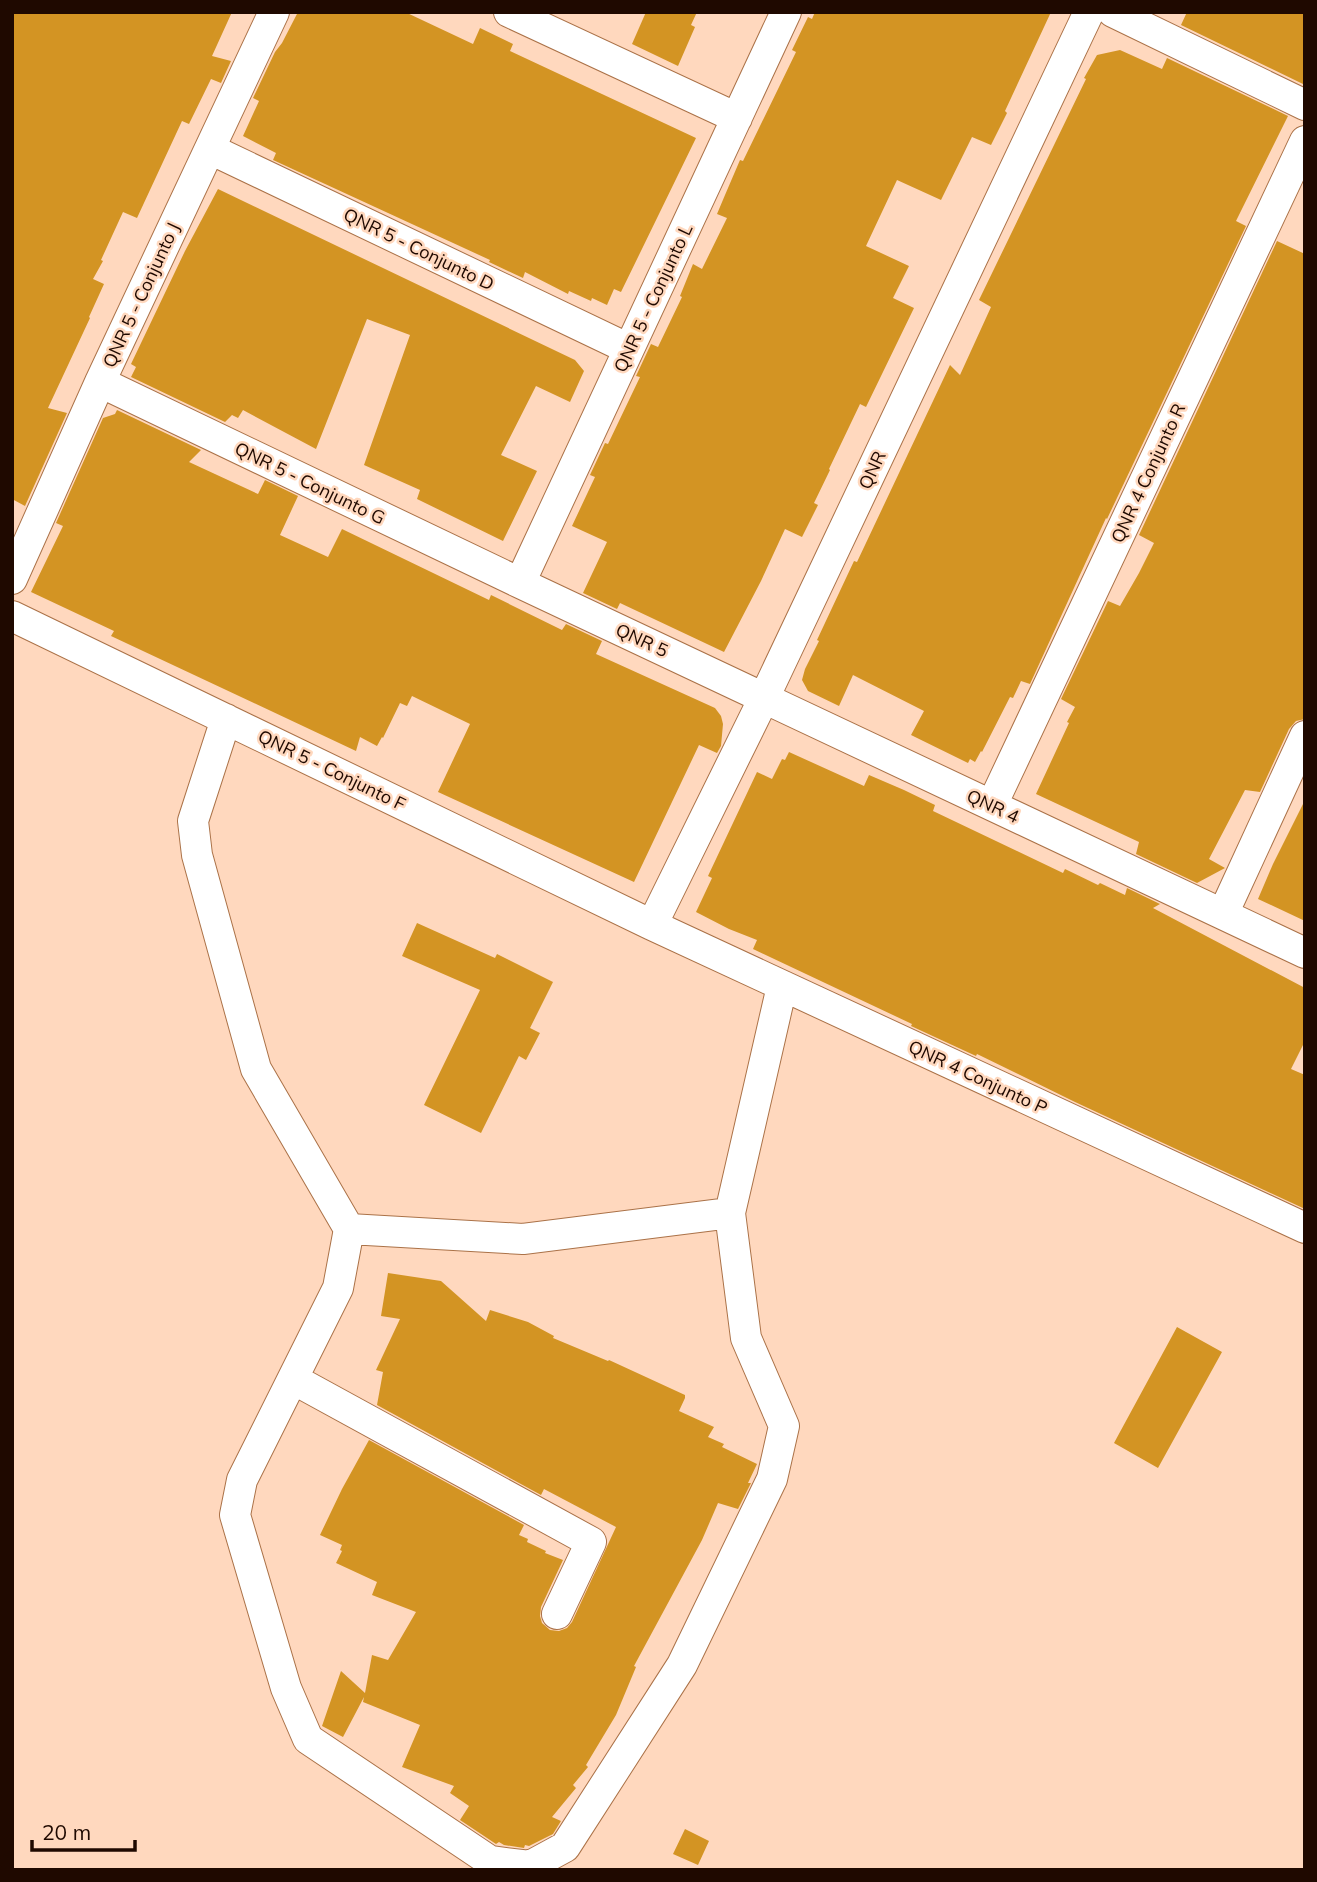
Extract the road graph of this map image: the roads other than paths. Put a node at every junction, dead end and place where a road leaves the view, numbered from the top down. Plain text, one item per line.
1 (274, 12) edge
2 (509, 12) edge
3 (786, 12) edge
4 (1088, 12) edge
5 (1113, 12) edge
6 (1305, 104) edge
7 (737, 118) junction
8 (1305, 141) edge
9 (209, 149) junction
10 (629, 349) junction
11 (100, 382) junction
12 (12, 579) edge
13 (520, 583) junction
14 (12, 616) edge
15 (764, 698) junction
16 (226, 719) junction
17 (1305, 736) edge
18 (992, 805) junction
19 (1223, 914) junction
20 (652, 925) junction
21 (1305, 953) edge
22 (782, 986) junction
23 (730, 1213) junction
24 (1305, 1228) edge
25 (349, 1229) junction
26 (293, 1378) junction
27 (557, 1614) dead end

1 - 9 street, QNR 5 - Conjunto J
2 - 7 street
3 - 7 street, QNR 5 - Conjunto L
4 - 15 street, QNR
5 - 6 street
7 - 10 street, QNR 5 - Conjunto L
8 - 18 street, QNR 4 Conjunto R
9 - 10 street, QNR 5 - Conjunto D
9 - 11 street, QNR 5 - Conjunto J
10 - 13 street, QNR 5 - Conjunto L
11 - 12 street, QNR 5 - Conjunto J
11 - 13 street, QNR 5 - Conjunto G
13 - 15 street, QNR 5
14 - 16 street, QNR 5 - Conjunto F
15 - 18 street, QNR 4
15 - 20 street, QNR
16 - 20 street, QNR 5 - Conjunto F
16 - 25 street
17 - 19 street
18 - 19 street, QNR 4
19 - 21 street, QNR 4
20 - 22 street, QNR 4 Conjunto P
22 - 23 street
22 - 24 street, QNR 4 Conjunto P
23 - 25 street
23 - 26 street
25 - 26 street
26 - 27 street

